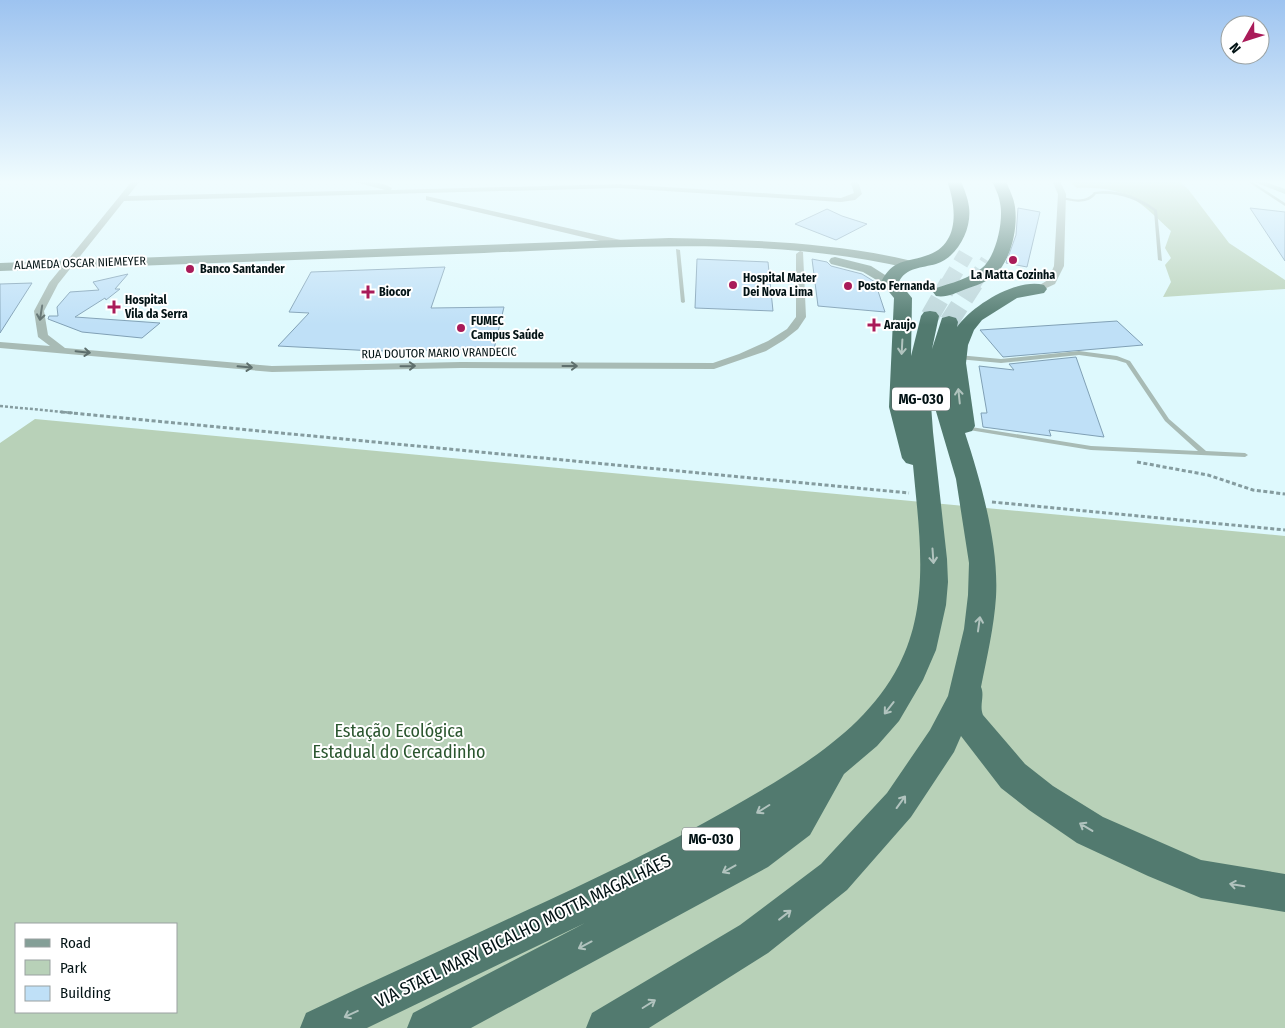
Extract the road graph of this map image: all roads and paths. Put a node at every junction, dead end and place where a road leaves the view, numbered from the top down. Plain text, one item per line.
1 (97, 229) edge
2 (561, 229) edge
3 (959, 229) edge
4 (972, 229) edge
5 (999, 229) edge
6 (1006, 229) edge
7 (1061, 229) edge
8 (1157, 229) edge
9 (625, 244) junction
10 (968, 247) tunnel mouth
11 (678, 250) junction
12 (800, 254) junction
13 (884, 258) junction
14 (284, 259) junction
15 (932, 260) junction
16 (1160, 260) dead end
17 (908, 264) junction
18 (0, 266) edge
19 (66, 267) junction
20 (867, 269) junction
21 (0, 274) edge
22 (998, 279) junction
23 (890, 282) junction
24 (969, 282) junction
25 (1038, 289) joint
26 (952, 294) junction
27 (683, 302) dead end
28 (0, 344) edge
29 (63, 350) junction
30 (957, 357) junction
31 (0, 406) edge
32 (964, 428) junction
33 (1100, 449) junction
34 (1204, 454) junction
35 (1245, 455) dead end
36 (968, 478) junction
37 (878, 489) dead end
38 (1285, 494) edge
39 (927, 495) junction
40 (1005, 504) dead end
41 (1285, 530) edge
42 (974, 655) junction
43 (834, 762) junction
44 (1285, 893) edge
45 (321, 1028) edge
46 (428, 1028) edge
47 (607, 1028) edge

1 - 19 street
2 - 9 street
3 - 15 highway
4 - 10 highway
5 - 22 highway
6 - 22 highway
7 - 25 street
8 - 16 lane
9 - 13 street, ALAMEDA OSCAR NIEMEYER
9 - 14 street, ALAMEDA OSCAR NIEMEYER
11 - 12 street, ALAMEDA OSCAR NIEMEYER
11 - 14 street, ALAMEDA OSCAR NIEMEYER
11 - 27 lane
12 - 20 street, ALAMEDA OSCAR NIEMEYER
29 -> 12 street, RUA DOUTOR MARIO VRANDECIC
13 - 17 street, ALAMEDA OSCAR NIEMEYER
13 - 20 street
14 - 19 street, ALAMEDA OSCAR NIEMEYER
15 - 17 highway
15 - 26 highway
17 - 23 highway
17 - 26 highway
18 - 19 street, ALAMEDA OSCAR NIEMEYER
19 - 21 street, ALAMEDA OSCAR NIEMEYER
19 -> 29 street
20 - 23 street, ALAMEDA OSCAR NIEMEYER
22 - 24 highway
22 - 24 highway
22 - 25 highway
22 - 26 highway
22 - 26 highway
22 - 26 highway
23 - 26 highway
23 -> 39 highway
24 - 26 highway
26 - 30 highway
26 - 36 highway, MG-030
26 - 39 highway, MG-030
28 - 29 street, RUA DOUTOR MARIO VRANDECIC
32 -> 30 highway
30 - 34 lane
31 - 37 path
32 - 33 lane
32 - 36 highway
33 - 34 lane
33 - 38 path
34 - 35 lane
42 -> 36 highway, MG-030
39 -> 43 highway, VIA STAEL MARY BICALHO MOTTA MAGALHÃES / MG-030
40 - 41 path
44 -> 42 highway
47 -> 42 highway, MG-030
43 -> 45 highway, VIA STAEL MARY BICALHO MOTTA MAGALHÃES / MG-030
43 -> 46 highway

